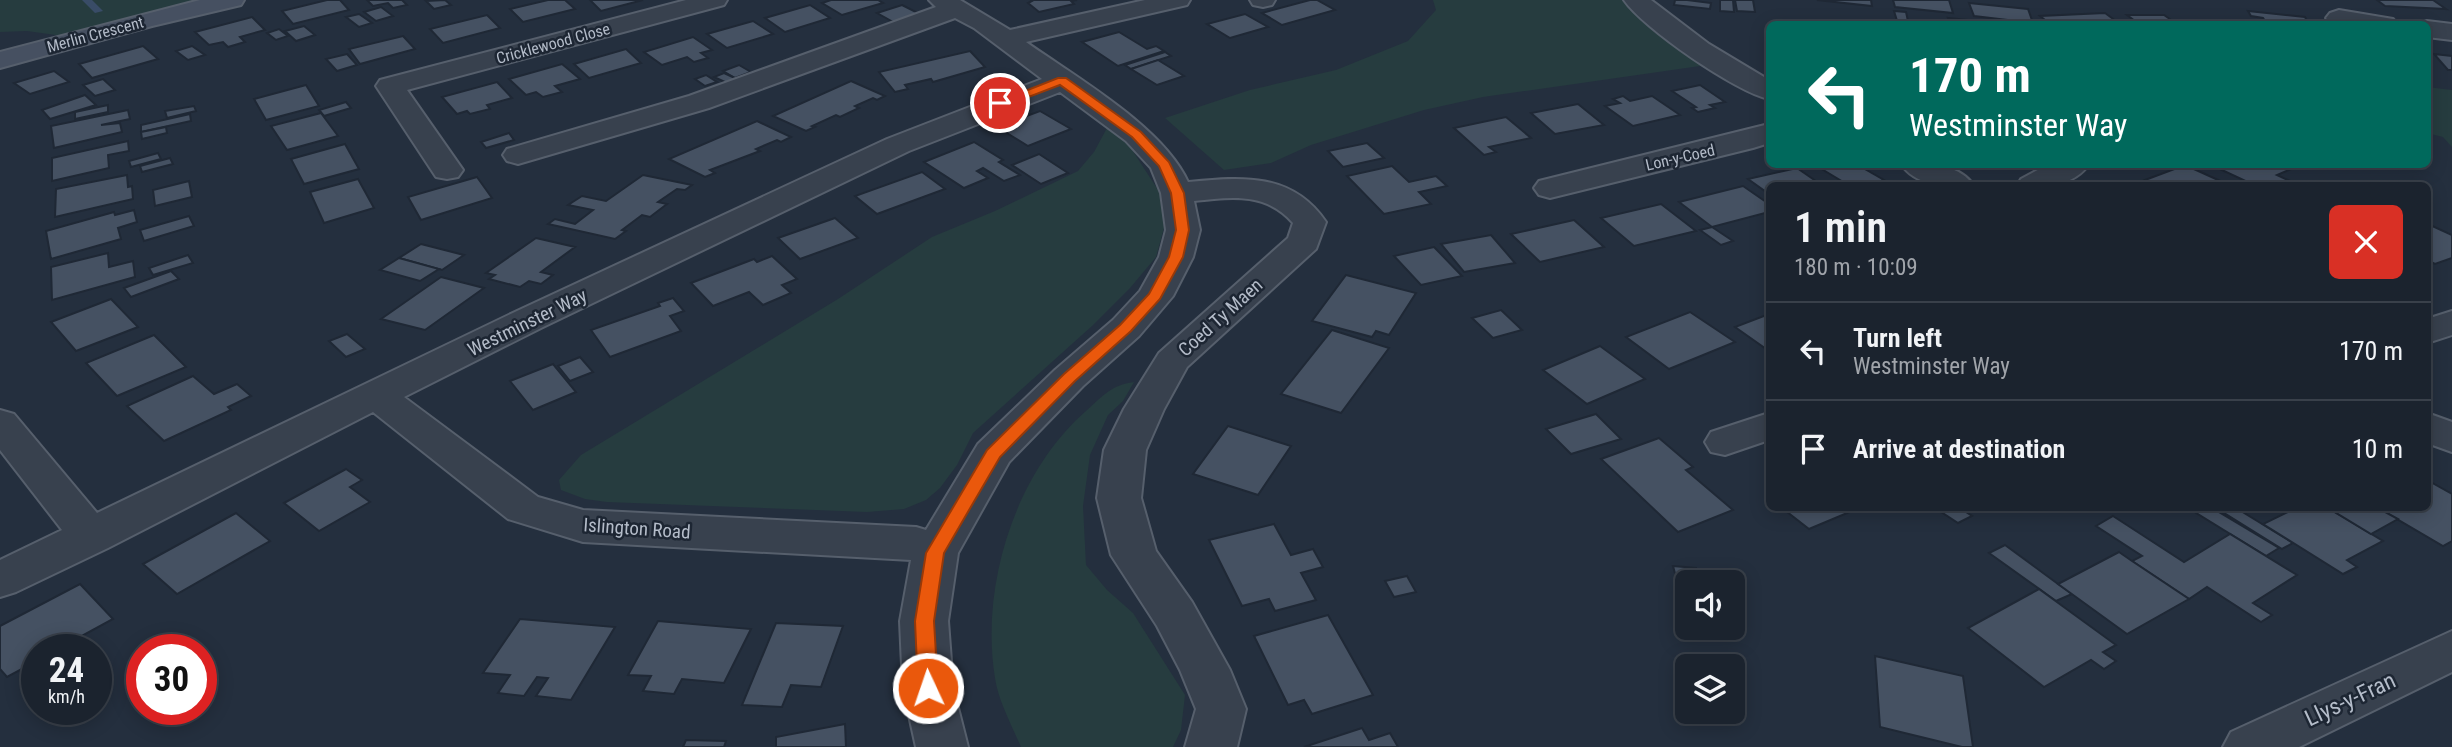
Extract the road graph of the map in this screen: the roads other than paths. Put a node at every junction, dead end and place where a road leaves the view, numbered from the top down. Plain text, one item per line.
1 (232, 0) edge
2 (715, 0) edge
3 (1178, 0) edge
4 (1636, 0) edge
5 (948, 4) edge
6 (2339, 18) dead end
7 (2362, 21) edge
8 (2431, 29) edge
9 (2452, 32) edge
10 (1005, 39) junction
11 (0, 60) edge
12 (1062, 81) junction
13 (1766, 89) edge
14 (1766, 134) edge
15 (519, 155) dead end
16 (1565, 156) dead end
17 (1924, 168) edge
18 (2066, 168) edge
19 (447, 170) dead end
20 (1591, 178) junction
21 (1951, 182) edge
22 (2040, 182) edge
23 (1550, 188) dead end
24 (1177, 193) junction
25 (2452, 322) edge
26 (2431, 330) edge
27 (377, 396) junction
28 (0, 423) edge
29 (1766, 427) edge
30 (2431, 428) edge
31 (2452, 439) edge
32 (1725, 442) dead end
33 (92, 537) junction
34 (935, 553) junction
35 (0, 580) edge
36 (2452, 650) edge
37 (942, 747) edge
38 (1211, 747) edge
39 (2249, 747) edge

1 - 11 street, Merlin Crescent
2 - 19 street, Cricklewood Close
3 - 10 street
4 - 13 street
5 - 10 street
5 - 15 street
6 - 7 street
8 - 9 street
10 - 12 street
12 - 24 street
12 - 27 street, Westminster Way
14 - 20 street, Lon-y-Coed
16 - 20 street
17 - 21 street
18 - 22 street
20 - 23 street, Lon-y-Coed
24 - 34 street
24 - 38 street, Coed Ty Maen
25 - 26 street
27 - 33 street, Westminster Way
27 - 34 street, Islington Road
28 - 33 street
29 - 32 street
30 - 31 street
33 - 35 street, Westminster Way
34 - 37 street
36 - 39 street, Llys-y-Fran

